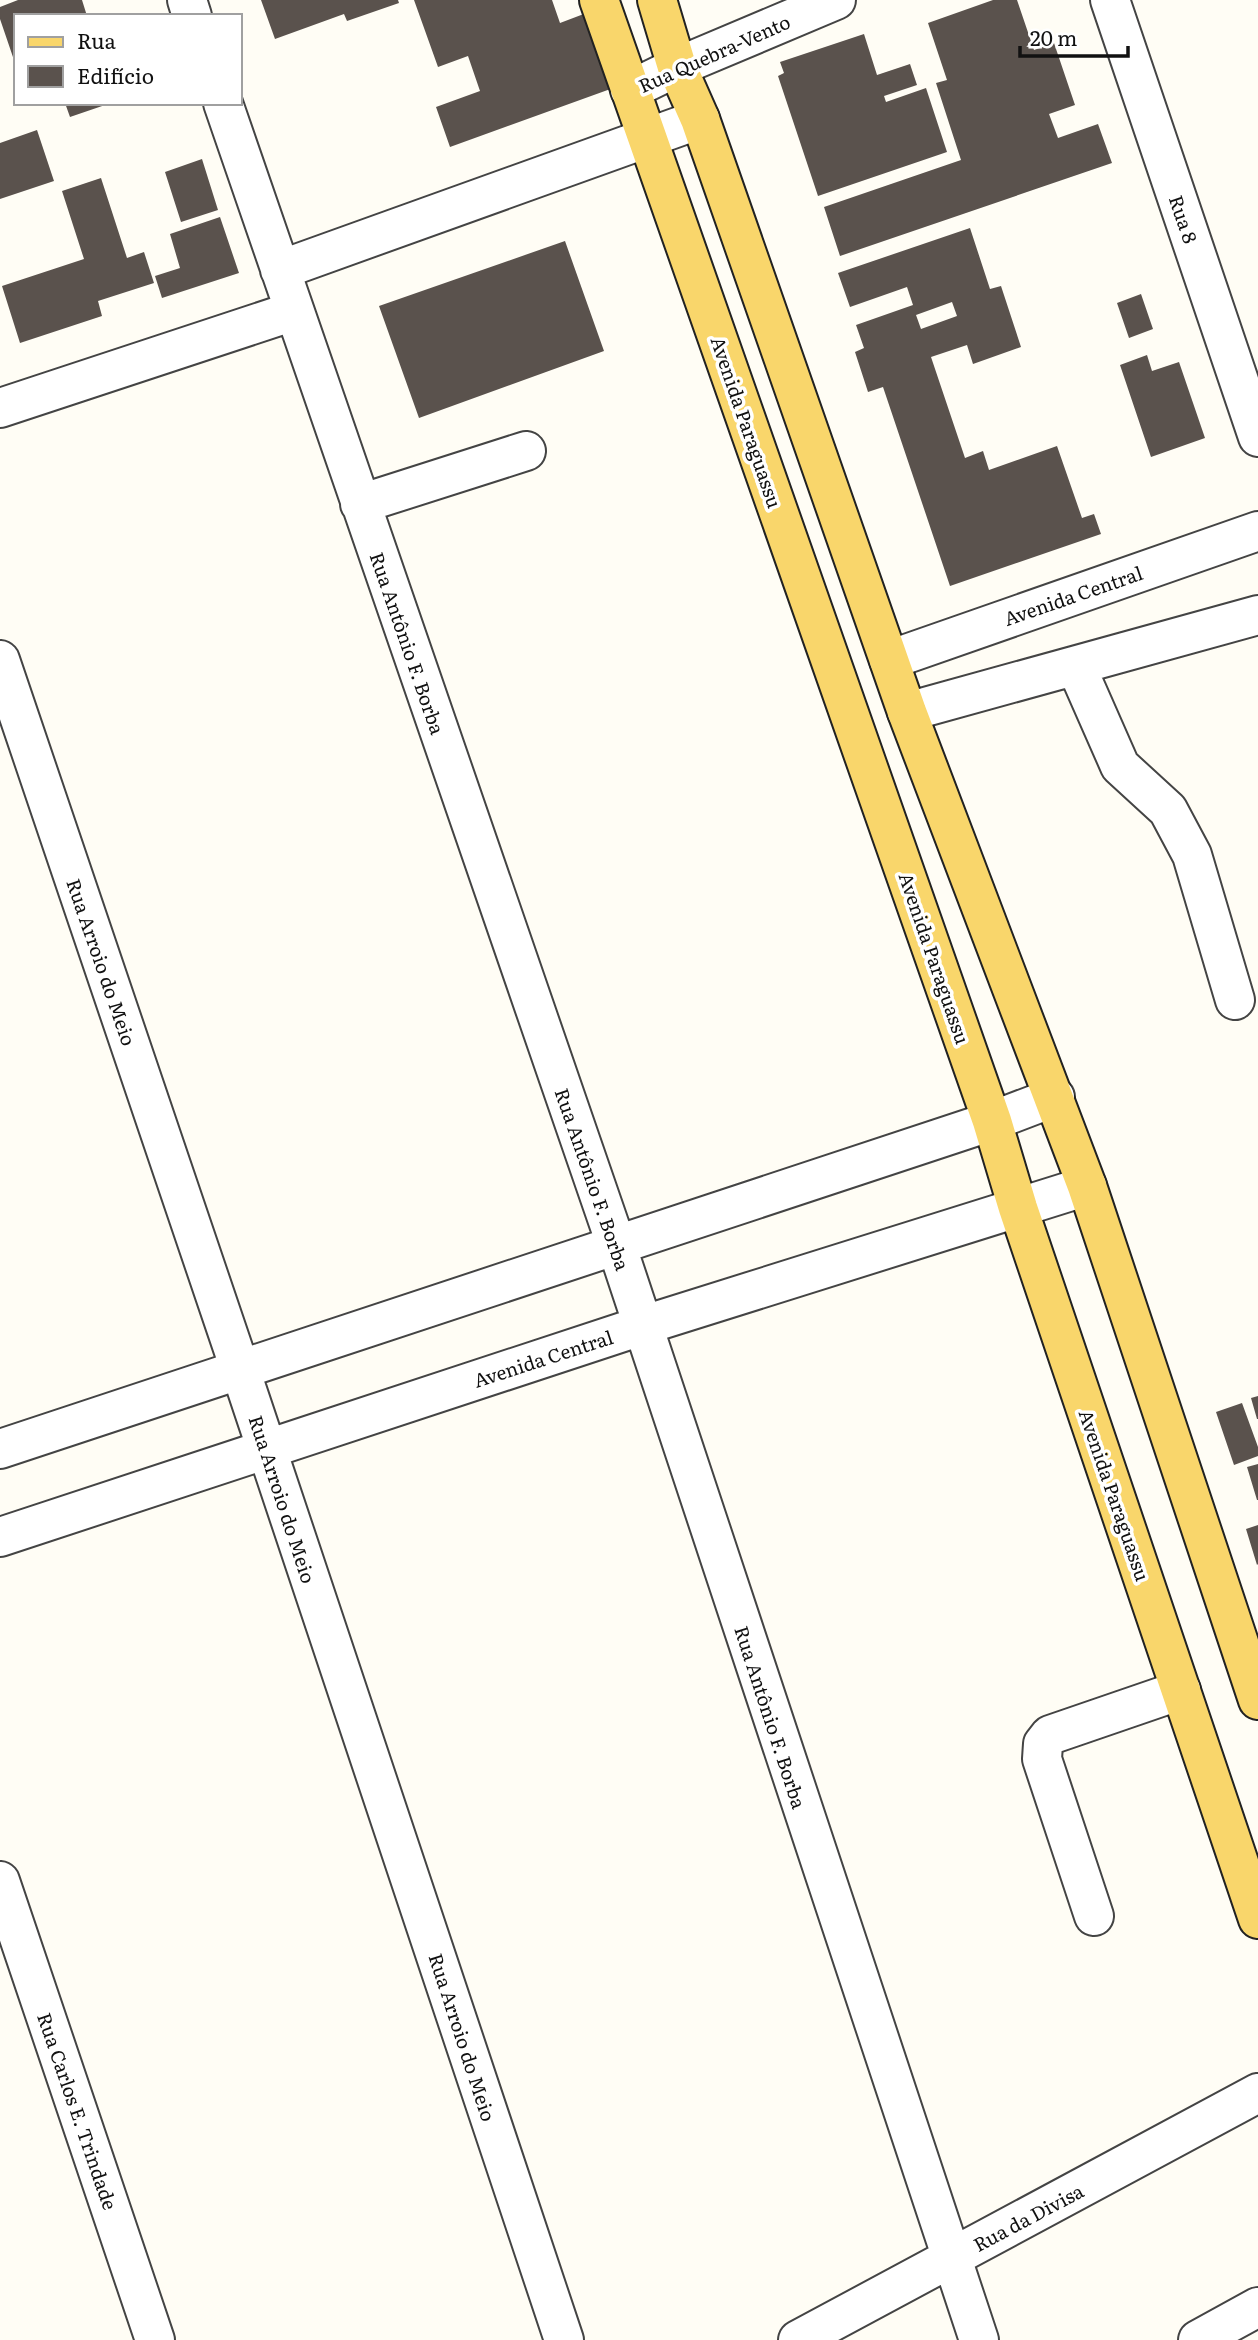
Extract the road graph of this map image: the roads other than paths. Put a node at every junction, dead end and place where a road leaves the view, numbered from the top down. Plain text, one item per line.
1 (599, 0) edge
2 (657, 0) edge
3 (836, 0) edge
4 (1110, 0) edge
5 (677, 67) junction
6 (630, 90) junction
7 (224, 105) edge
8 (700, 120) junction
9 (648, 138) junction
10 (280, 270) junction
11 (294, 311) junction
12 (0, 408) edge
13 (1258, 437) edge
14 (526, 451) dead end
15 (360, 503) junction
16 (1258, 531) edge
17 (1258, 615) edge
18 (0, 660) edge
19 (889, 660) junction
20 (1076, 666) junction
21 (906, 712) junction
22 (1235, 1000) dead end
23 (1055, 1097) junction
24 (992, 1121) junction
25 (1087, 1186) junction
26 (1018, 1208) junction
27 (616, 1244) junction
28 (641, 1326) junction
29 (240, 1369) junction
30 (0, 1449) edge
31 (266, 1449) junction
32 (0, 1537) edge
33 (1181, 1690) junction
34 (1258, 1700) edge
35 (0, 1881) edge
36 (1094, 1916) dead end
37 (1258, 1919) edge
38 (1258, 2093) edge
39 (950, 2259) junction
40 (1258, 2307) edge
41 (155, 2340) edge
42 (564, 2340) edge
43 (798, 2340) edge
44 (979, 2340) edge
45 (1198, 2340) edge

1 - 6 main road, Avenida Paraguassu
2 - 5 main road
3 - 5 street, Rua Quebra-Vento
4 - 13 street, Rua 8
5 - 6 street, Rua Quebra-Vento
5 - 8 main road
6 - 9 main road, Avenida Paraguassu
7 - 10 street, Rua Antônio F. Borba
8 - 9 street
8 - 19 main road
9 - 10 street
9 - 24 main road, Avenida Paraguassu
10 - 11 street, Rua Antônio F. Borba
11 - 12 street
11 - 15 street, Rua Antônio F. Borba
14 - 15 street
15 - 27 street, Rua Antônio F. Borba
16 - 19 street, Avenida Central
17 - 20 street
18 - 29 street, Rua Arroio do Meio
19 - 21 main road
20 - 21 street
20 - 22 street
21 - 23 main road
23 - 24 street
23 - 25 main road
24 - 26 main road, Avenida Paraguassu
24 - 27 street
25 - 26 street, Avenida Central
25 - 34 main road
26 - 28 street, Avenida Central
26 - 33 main road, Avenida Paraguassu
27 - 28 street, Rua Antônio F. Borba
27 - 29 street
28 - 31 street, Avenida Central
28 - 39 street, Rua Antônio F. Borba
29 - 30 street
29 - 31 street, Rua Arroio do Meio
31 - 32 street, Avenida Central
31 - 42 street, Rua Arroio do Meio
33 - 36 street
33 - 37 main road, Avenida Paraguassu
35 - 41 street, Rua Carlos E. Trindade
38 - 39 street, Rua da Divisa
39 - 43 street, Rua da Divisa
39 - 44 street, Rua Antônio F. Borba
40 - 45 street

